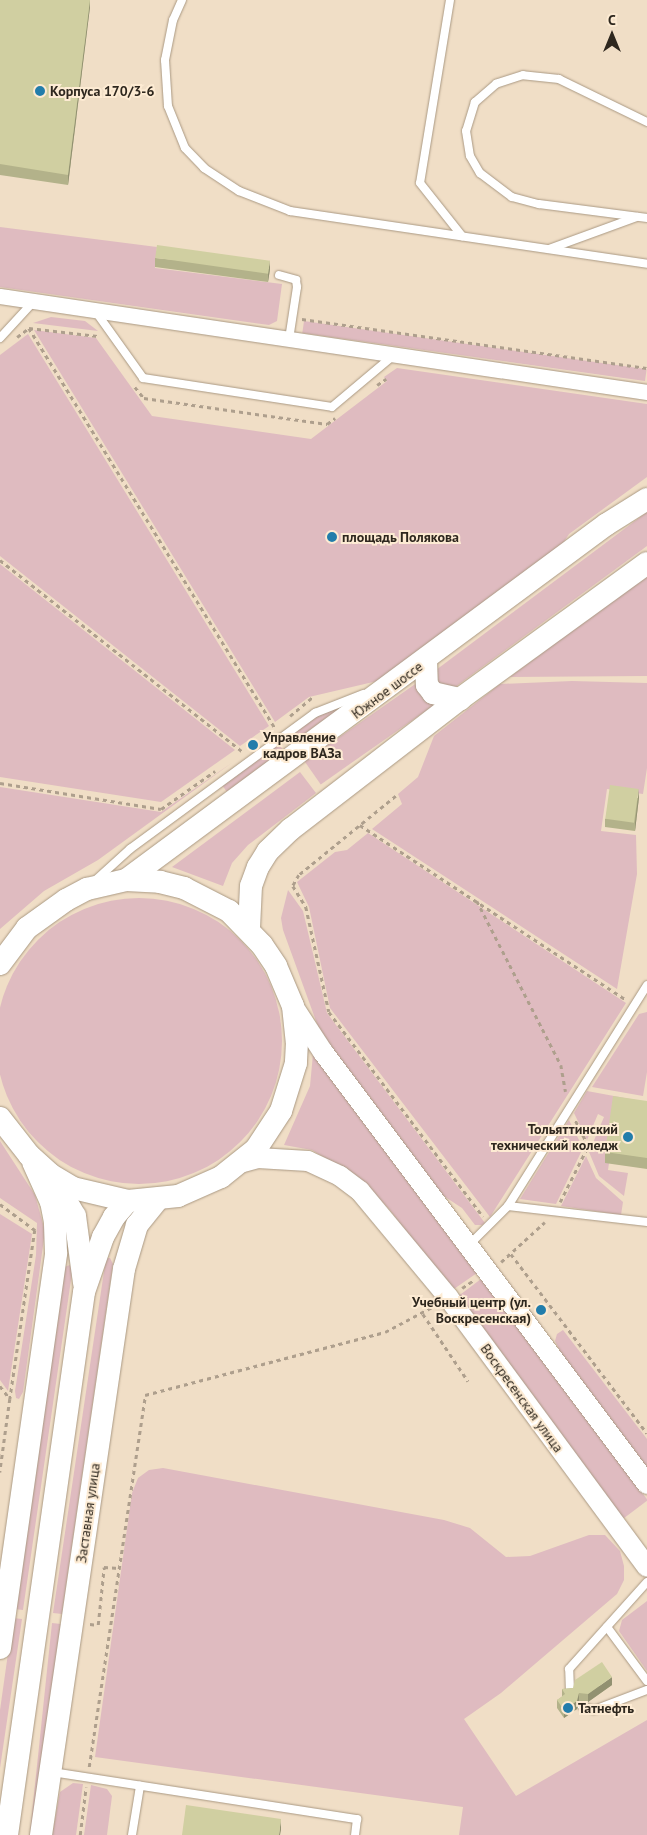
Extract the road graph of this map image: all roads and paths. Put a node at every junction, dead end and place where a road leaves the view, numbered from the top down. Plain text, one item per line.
1 (182, 0) edge
2 (450, 0) edge
3 (647, 122) edge
4 (643, 217) edge
5 (462, 236) junction
6 (548, 250) junction
7 (647, 264) edge
8 (279, 275) dead end
9 (0, 296) edge
10 (34, 301) junction
11 (94, 310) junction
12 (292, 318) junction
13 (0, 338) edge
14 (14, 339) dead end
15 (289, 339) junction
16 (394, 354) junction
17 (647, 368) edge
18 (647, 392) edge
19 (646, 494) edge
20 (0, 560) edge
21 (647, 562) edge
22 (426, 660) junction
23 (404, 677) junction
24 (313, 697) dead end
25 (460, 699) junction
26 (275, 728) junction
27 (267, 734) dead end
28 (251, 746) dead end
29 (243, 752) junction
30 (236, 757) dead end
31 (221, 767) dead end
32 (0, 783) edge
33 (396, 796) dead end
34 (360, 825) junction
35 (126, 880) junction
36 (87, 889) junction
37 (477, 901) junction
38 (27, 928) junction
39 (249, 928) junction
40 (0, 946) edge
41 (0, 964) edge
42 (647, 984) edge
43 (634, 1005) junction
44 (293, 1006) junction
45 (569, 1109) junction
46 (0, 1118) edge
47 (28, 1155) junction
48 (243, 1162) junction
49 (50, 1174) junction
50 (157, 1200) junction
51 (128, 1201) junction
52 (0, 1204) edge
53 (508, 1206) junction
54 (556, 1212) junction
55 (647, 1222) edge
56 (490, 1225) junction
57 (468, 1245) junction
58 (511, 1254) junction
59 (488, 1271) junction
60 (84, 1292) junction
61 (448, 1297) junction
62 (423, 1314) junction
63 (468, 1381) dead end
64 (0, 1386) edge
65 (10, 1399) junction
66 (647, 1433) edge
67 (4, 1438) junction
68 (0, 1440) edge
69 (0, 1472) edge
70 (647, 1484) edge
71 (647, 1567) edge
72 (119, 1568) junction
73 (647, 1582) edge
74 (98, 1625) dead end
75 (607, 1627) junction
76 (0, 1648) edge
77 (647, 1681) edge
78 (647, 1690) edge
79 (570, 1692) edge
80 (582, 1706) edge
81 (50, 1772) junction
82 (88, 1777) junction
83 (140, 1786) junction
84 (7, 1835) edge
85 (41, 1835) edge
86 (80, 1835) edge
87 (132, 1835) edge
88 (355, 1835) edge

1 - 5 lane
2 - 5 lane
3 - 4 lane
4 - 6 lane
5 - 6 lane
6 - 7 lane
8 - 12 lane
9 - 10 street
10 - 11 street
10 - 13 lane
11 - 15 street
11 - 16 lane
12 - 15 lane
12 - 17 path
14 - 26 path
15 - 16 street
16 - 18 street
19 - 22 main road, Южное шоссе
20 - 29 path
21 - 25 main road
22 - 23 main road, Южное шоссе
22 - 25 main road
23 - 35 main road, Южное шоссе
23 - 36 lane
24 - 26 path
25 - 39 main road
26 - 27 path
28 - 29 path
29 - 30 path
31 - 32 path
33 - 34 path
34 - 37 path
34 - 56 path
35 - 36 main road
35 - 39 main road
36 - 38 main road
37 - 43 path
37 - 45 path
38 - 40 main road
38 - 41 main road
39 - 44 main road
42 - 43 lane
43 - 45 lane
44 - 48 main road
44 - 57 main road
45 - 53 lane
45 - 54 path
46 - 47 main road
47 - 49 main road
47 - 76 main road
48 - 50 main road
48 - 61 main road, Воскресенская улица
49 - 51 main road
49 - 60 main road
50 - 51 main road
50 - 81 main road, Заставная улица
51 - 60 main road
52 - 65 path
53 - 54 lane
53 - 56 lane
54 - 55 lane
54 - 58 path
56 - 57 lane
57 - 59 main road
58 - 59 path
58 - 66 path
59 - 61 path
59 - 70 main road
60 - 84 main road
61 - 62 path
61 - 71 main road, Воскресенская улица
62 - 63 path
62 - 72 path
64 - 65 path
65 - 67 path
67 - 68 path
67 - 69 path
72 - 74 path
72 - 82 path
73 - 75 lane
75 - 77 lane
75 - 79 lane
78 - 80 lane
81 - 82 lane
81 - 85 main road, Заставная улица
82 - 83 lane
82 - 86 path
83 - 87 lane
83 - 88 lane

